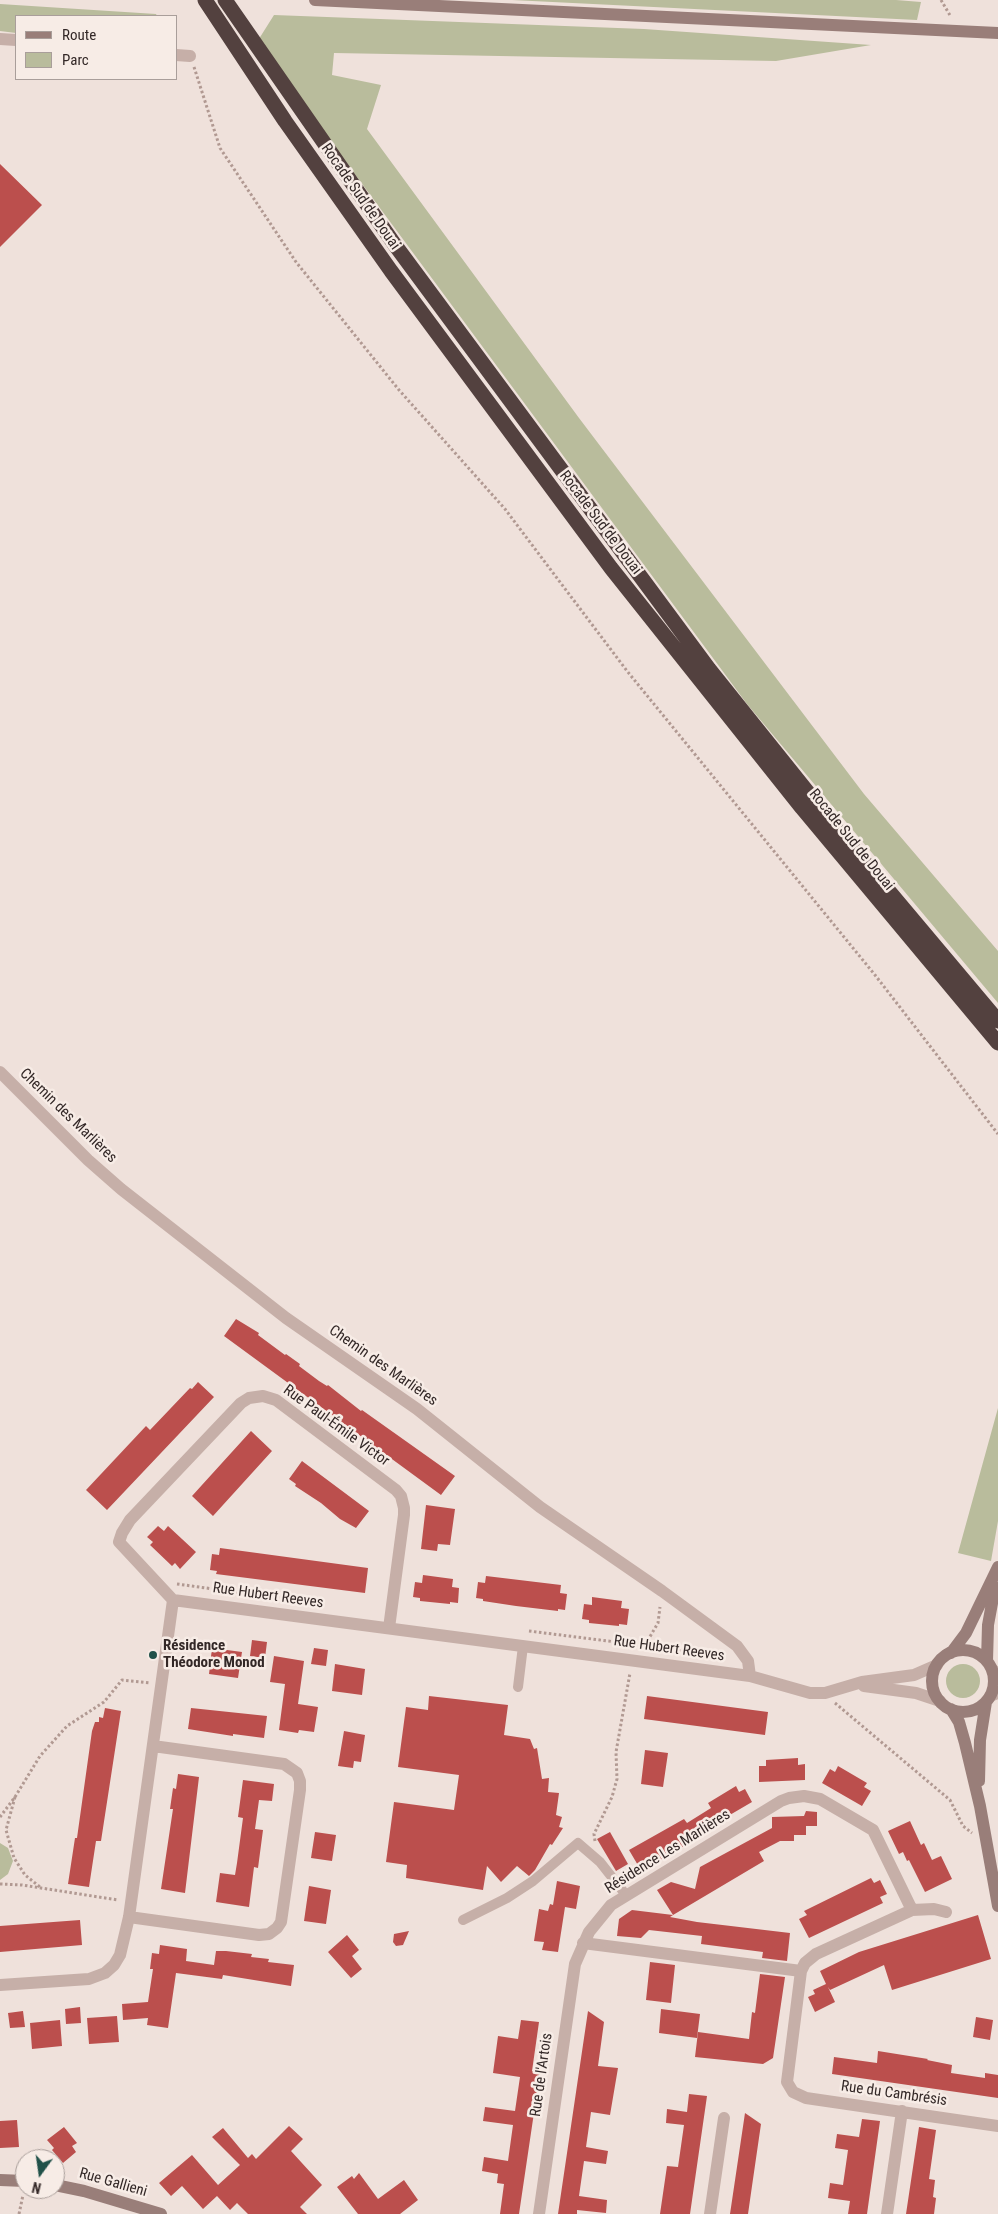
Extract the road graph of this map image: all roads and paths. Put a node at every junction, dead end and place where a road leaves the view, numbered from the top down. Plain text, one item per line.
1 (206, 0) edge
2 (225, 0) edge
3 (315, 0) edge
4 (998, 33) edge
5 (0, 39) edge
6 (15, 40) edge
7 (178, 55) edge
8 (190, 56) joint
9 (998, 1021) edge
10 (998, 1043) edge
11 (0, 1072) edge
12 (998, 1134) edge
13 (998, 1567) edge
14 (662, 1592) junction
15 (173, 1600) junction
16 (389, 1628) junction
17 (523, 1646) junction
18 (951, 1653) junction
19 (632, 1660) junction
20 (936, 1665) junction
21 (992, 1667) edge
22 (750, 1676) junction
23 (161, 1685) junction
24 (518, 1687) dead end
25 (842, 1689) junction
26 (991, 1697) edge
27 (940, 1701) junction
28 (951, 1709) junction
29 (152, 1746) junction
30 (15, 1798) junction
31 (980, 1806) junction
32 (0, 1817) edge
33 (600, 1862) junction
34 (0, 1884) edge
35 (42, 1888) junction
36 (626, 1895) junction
37 (131, 1902) junction
38 (998, 1906) edge
39 (912, 1910) junction
40 (946, 1912) dead end
41 (128, 1917) junction
42 (463, 1920) dead end
43 (583, 1942) junction
44 (801, 1971) junction
45 (0, 1986) edge
46 (902, 2112) junction
47 (724, 2118) dead end
48 (998, 2126) edge
49 (0, 2180) edge
50 (15, 2184) edge
51 (65, 2186) edge
52 (22, 2199) edge
53 (19, 2214) edge
54 (161, 2214) edge
55 (538, 2214) edge
56 (710, 2214) edge
57 (887, 2214) edge

1 - 10 highway, Rocade Sud de Douai
2 - 9 highway, Rocade Sud de Douai
3 - 4 street
5 - 6 street
7 - 8 street
8 - 12 path
11 - 14 street, Chemin des Marlières
13 - 18 street
13 - 21 street
14 - 19 path
14 - 22 street, Chemin des Marlières
15 - 16 street, Rue Hubert Reeves
15 - 16 street, Rue Paul-Émile Victor
15 - 23 street
16 - 17 street, Rue Hubert Reeves
17 - 19 street, Rue Hubert Reeves
17 - 24 lane
18 - 20 street
18 - 21 street
19 - 22 street, Rue Hubert Reeves
19 - 33 path
20 - 25 street, Rue Hubert Reeves
20 - 27 street
21 - 26 street
22 - 25 street, Rue Hubert Reeves
23 - 29 street
23 - 30 path
25 - 27 street, Rue Hubert Reeves
26 - 28 street
26 - 31 street
27 - 28 street
28 - 31 street
29 - 37 street
29 - 41 street
30 - 32 path
30 - 35 path
31 - 38 street
33 - 36 lane
33 - 42 lane
34 - 35 path
35 - 37 path
36 - 39 street, Résidence Les Marlières
36 - 43 street, Résidence Les Marlières
37 - 41 street
39 - 40 street
39 - 44 street
41 - 45 street
43 - 44 street
43 - 55 street, Rue de l'Artois
44 - 46 street, Rue du Cambrésis
46 - 48 street, Rue du Cambrésis
46 - 57 street
47 - 56 street
49 - 50 street
51 - 54 street, Rue Gallieni
52 - 53 path

